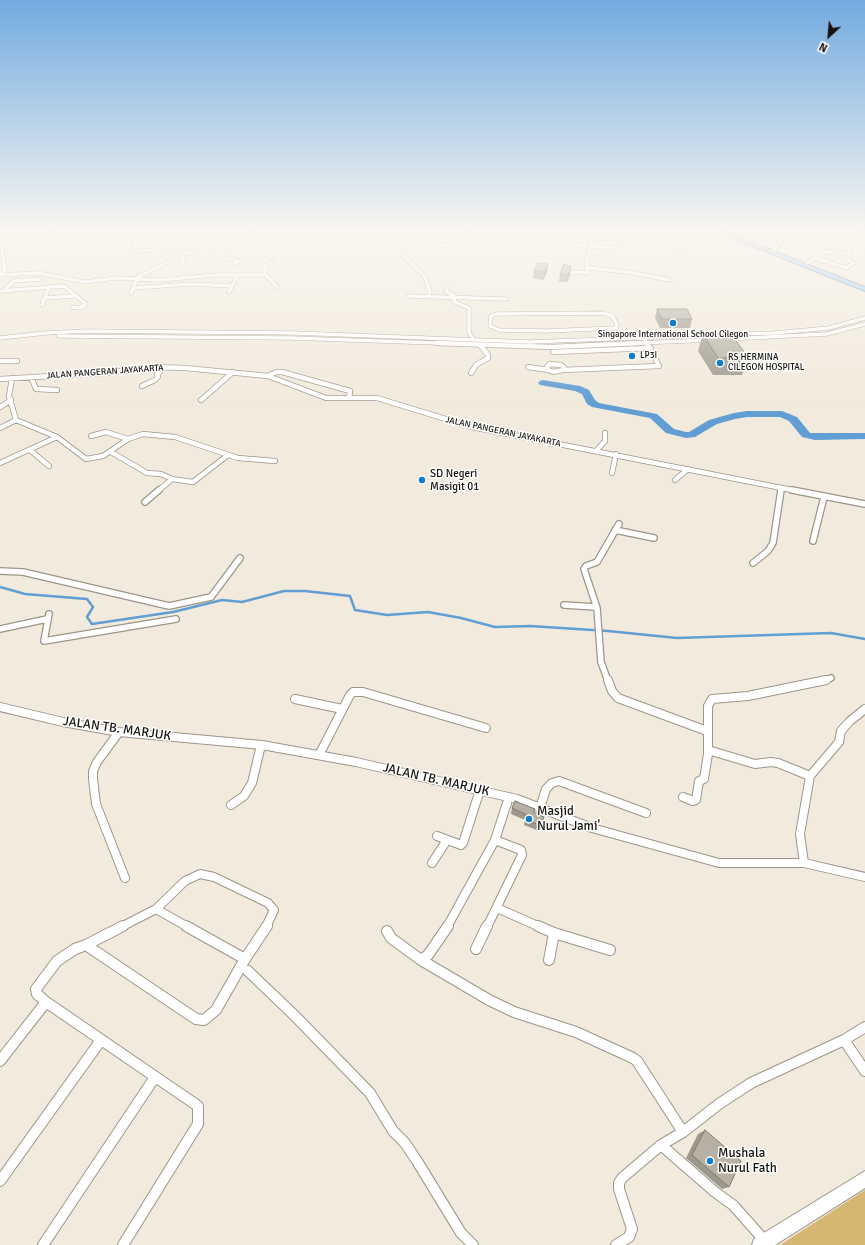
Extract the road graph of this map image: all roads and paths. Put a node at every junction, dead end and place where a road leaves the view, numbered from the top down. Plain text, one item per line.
1 (34, 288) edge
2 (49, 288) edge
3 (66, 288) edge
4 (133, 288) edge
5 (231, 288) edge
6 (429, 288) edge
7 (447, 288) dead end
8 (2, 291) edge
9 (229, 292) dead end
10 (131, 293) dead end
11 (74, 296) junction
12 (408, 296) dead end
13 (428, 297) junction
14 (454, 297) junction
15 (45, 298) junction
16 (506, 299) dead end
17 (42, 305) dead end
18 (72, 307) dead end
19 (865, 318) edge
20 (865, 324) edge
21 (546, 331) junction
22 (554, 331) junction
23 (288, 333) junction
24 (747, 334) junction
25 (0, 338) edge
26 (289, 338) junction
27 (472, 338) junction
28 (636, 338) junction
29 (751, 338) junction
30 (722, 339) edge
31 (645, 340) junction
32 (714, 340) edge
33 (0, 341) edge
34 (549, 341) junction
35 (557, 341) junction
36 (639, 342) junction
37 (480, 345) junction
38 (551, 347) junction
39 (651, 348) junction
40 (553, 352) junction
41 (0, 361) edge
42 (17, 361) dead end
43 (555, 364) junction
44 (164, 367) junction
45 (528, 367) dead end
46 (548, 370) junction
47 (563, 370) junction
48 (233, 372) junction
49 (471, 374) dead end
50 (268, 376) junction
51 (31, 377) junction
52 (12, 378) junction
53 (0, 379) edge
54 (142, 386) dead end
55 (57, 390) dead end
56 (349, 398) junction
57 (10, 400) junction
58 (201, 400) dead end
59 (0, 407) edge
60 (16, 420) junction
61 (0, 428) edge
62 (606, 433) dead end
63 (91, 436) dead end
64 (57, 437) junction
65 (128, 439) junction
66 (30, 450) junction
67 (596, 451) junction
68 (111, 452) junction
69 (616, 454) junction
70 (228, 455) junction
71 (275, 462) dead end
72 (0, 463) edge
73 (49, 466) dead end
74 (688, 469) junction
75 (612, 473) dead end
76 (172, 480) junction
77 (675, 480) dead end
78 (781, 488) junction
79 (824, 497) junction
80 (145, 502) dead end
81 (865, 504) edge
82 (619, 524) dead end
83 (615, 530) junction
84 (654, 538) dead end
85 (813, 541) dead end
86 (240, 558) dead end
87 (752, 563) dead end
88 (0, 571) edge
89 (564, 605) dead end
90 (596, 606) junction
91 (176, 619) dead end
92 (0, 629) edge
93 (831, 678) dead end
94 (295, 699) dead end
95 (0, 707) edge
96 (342, 709) junction
97 (865, 709) edge
98 (486, 728) dead end
99 (707, 730) junction
100 (119, 732) junction
101 (261, 745) junction
102 (708, 750) junction
103 (319, 755) junction
104 (810, 776) junction
105 (480, 790) junction
106 (509, 797) junction
107 (683, 797) dead end
108 (231, 805) dead end
109 (540, 808) junction
110 (646, 813) dead end
111 (437, 836) dead end
112 (447, 840) junction
113 (495, 840) junction
114 (432, 863) dead end
115 (804, 863) junction
116 (865, 877) edge
117 (125, 878) dead end
118 (497, 908) junction
119 (156, 909) junction
120 (387, 931) dead end
121 (554, 932) junction
122 (86, 945) junction
123 (476, 949) dead end
124 (610, 950) dead end
125 (245, 959) junction
126 (421, 960) junction
127 (549, 960) dead end
128 (248, 971) dead end
129 (46, 1002) junction
130 (865, 1027) edge
131 (101, 1040) junction
132 (844, 1040) junction
133 (0, 1061) edge
134 (865, 1071) edge
135 (155, 1076) junction
136 (683, 1132) junction
137 (661, 1145) junction
138 (865, 1179) edge
139 (0, 1181) edge
140 (763, 1243) edge
141 (43, 1245) edge
142 (123, 1245) edge
143 (473, 1245) edge
144 (616, 1245) edge

1 - 8 street
2 - 15 street
3 - 11 street
4 - 10 street
5 - 9 street
6 - 13 street
7 - 14 street
11 - 15 street
11 - 18 street
12 - 13 street
13 - 14 street
14 - 16 street
14 - 27 street
15 - 17 street
19 - 24 street
20 - 29 street
21 - 22 street
21 - 22 street
21 - 34 street
22 - 35 street
23 - 25 street
23 - 26 street
23 - 27 street
24 - 29 street
24 - 31 street
26 - 33 street
26 - 37 street
27 - 34 street
28 - 31 street
28 - 35 street
28 - 36 street
29 - 30 street
31 - 32 street
31 - 36 street
31 - 39 street
34 - 35 street
34 - 38 street
36 - 38 street
37 - 38 street
37 - 49 street
38 - 40 street
39 - 40 street
39 - 47 street
40 - 43 street
41 - 42 street
43 - 46 street
43 - 47 street
44 - 48 street, JALAN PANGERAN JAYAKARTA
44 - 51 street, JALAN PANGERAN JAYAKARTA
44 - 54 street
45 - 46 street
46 - 47 street
48 - 50 street, JALAN PANGERAN JAYAKARTA
48 - 58 street
50 - 56 street, JALAN PANGERAN JAYAKARTA
50 - 56 street
51 - 52 street, JALAN PANGERAN JAYAKARTA
51 - 55 street
52 - 53 street, JALAN PANGERAN JAYAKARTA
52 - 57 street
56 - 67 street, JALAN PANGERAN JAYAKARTA
57 - 59 street
57 - 60 street
60 - 61 street
60 - 64 street
62 - 67 street
63 - 65 street
64 - 66 street
64 - 68 street
65 - 68 street
65 - 70 street
66 - 72 street
66 - 73 street
67 - 69 street, JALAN PANGERAN JAYAKARTA
68 - 76 street
69 - 74 street, JALAN PANGERAN JAYAKARTA
69 - 75 street
70 - 71 street
70 - 76 street
74 - 77 street
74 - 78 street, JALAN PANGERAN JAYAKARTA
76 - 80 street
78 - 79 street, JALAN PANGERAN JAYAKARTA
78 - 87 street
79 - 81 street, JALAN PANGERAN JAYAKARTA
79 - 85 street
82 - 83 street
83 - 84 street
83 - 90 street
86 - 88 street
89 - 90 street
90 - 99 street
91 - 92 street
93 - 99 street
94 - 96 street
95 - 100 street, JALAN TB. MARJUK
96 - 98 street
96 - 103 street
97 - 104 street
99 - 102 street
100 - 101 street, JALAN TB. MARJUK
100 - 117 street
101 - 103 street, JALAN TB. MARJUK
101 - 108 street
102 - 104 street
102 - 107 street
103 - 105 street, JALAN TB. MARJUK
104 - 115 street
105 - 106 street, JALAN TB. MARJUK
105 - 112 street
106 - 109 street, JALAN TB. MARJUK
106 - 113 street
109 - 110 street
109 - 115 street, JALAN TB. MARJUK
111 - 112 street
112 - 114 street
113 - 118 street
113 - 126 street
115 - 116 street, JALAN TB. MARJUK
118 - 121 street
118 - 123 street
119 - 122 street
119 - 125 street
119 - 125 street
120 - 126 street
121 - 124 street
121 - 127 street
122 - 125 street
122 - 129 street
126 - 136 street
128 - 143 street
129 - 131 street
129 - 133 street
130 - 132 street
131 - 135 street
131 - 139 street
132 - 134 street
132 - 136 street
135 - 141 street
135 - 142 street
136 - 137 street
137 - 140 street
137 - 144 street
138 - 140 street

